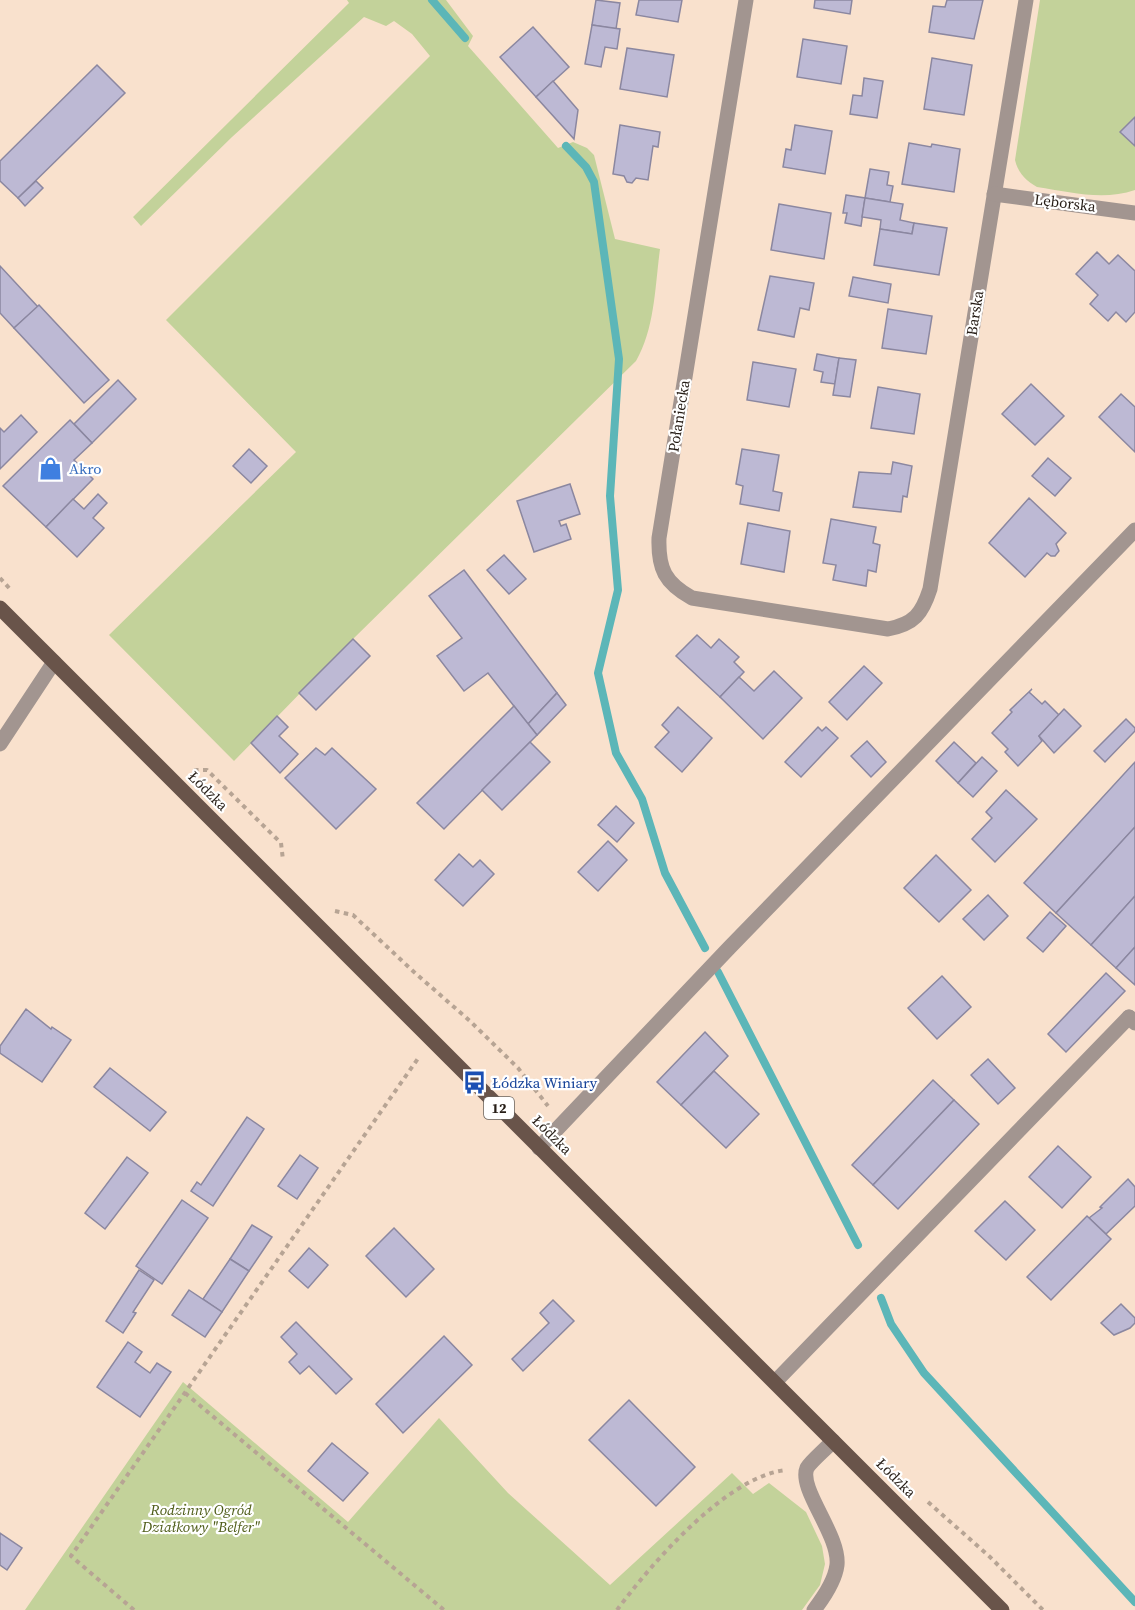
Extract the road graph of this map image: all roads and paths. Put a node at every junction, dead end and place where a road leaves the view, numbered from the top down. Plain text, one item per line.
1 (746, 0) edge
2 (1026, 0) edge
3 (994, 194) junction
4 (1135, 213) edge
5 (1135, 530) edge
6 (0, 578) edge
7 (17, 595) dead end
8 (0, 608) edge
9 (912, 621) joint
10 (54, 662) junction
11 (0, 744) edge
12 (191, 770) dead end
13 (283, 861) dead end
14 (333, 910) dead end
15 (1132, 1020) edge
16 (432, 1040) junction
17 (559, 1126) junction
18 (539, 1148) junction
19 (775, 1382) junction
20 (185, 1393) junction
21 (833, 1441) junction
22 (807, 1468) junction
23 (922, 1496) dead end
24 (134, 1610) edge
25 (444, 1610) edge
26 (617, 1610) edge
27 (814, 1610) edge
28 (1002, 1610) edge
29 (1043, 1610) edge

1 - 9 street, Połaniecka
2 - 3 street, Barska
3 - 4 street, Lęborska
3 - 9 street, Barska
5 - 17 street
6 - 7 path
8 - 10 main road, Łódzka / 12
10 - 11 street
10 - 16 main road, Łódzka / 12
12 - 13 path
14 - 17 path
15 - 19 street
16 - 18 main road, Łódzka / 12
16 - 20 path
17 - 18 street
18 - 19 main road, Łódzka / 12
19 - 21 main road, Łódzka / 12
20 - 24 path
20 - 25 path
21 - 22 street
21 - 28 main road, Łódzka / 12
22 - 26 path
22 - 27 street
23 - 29 path

